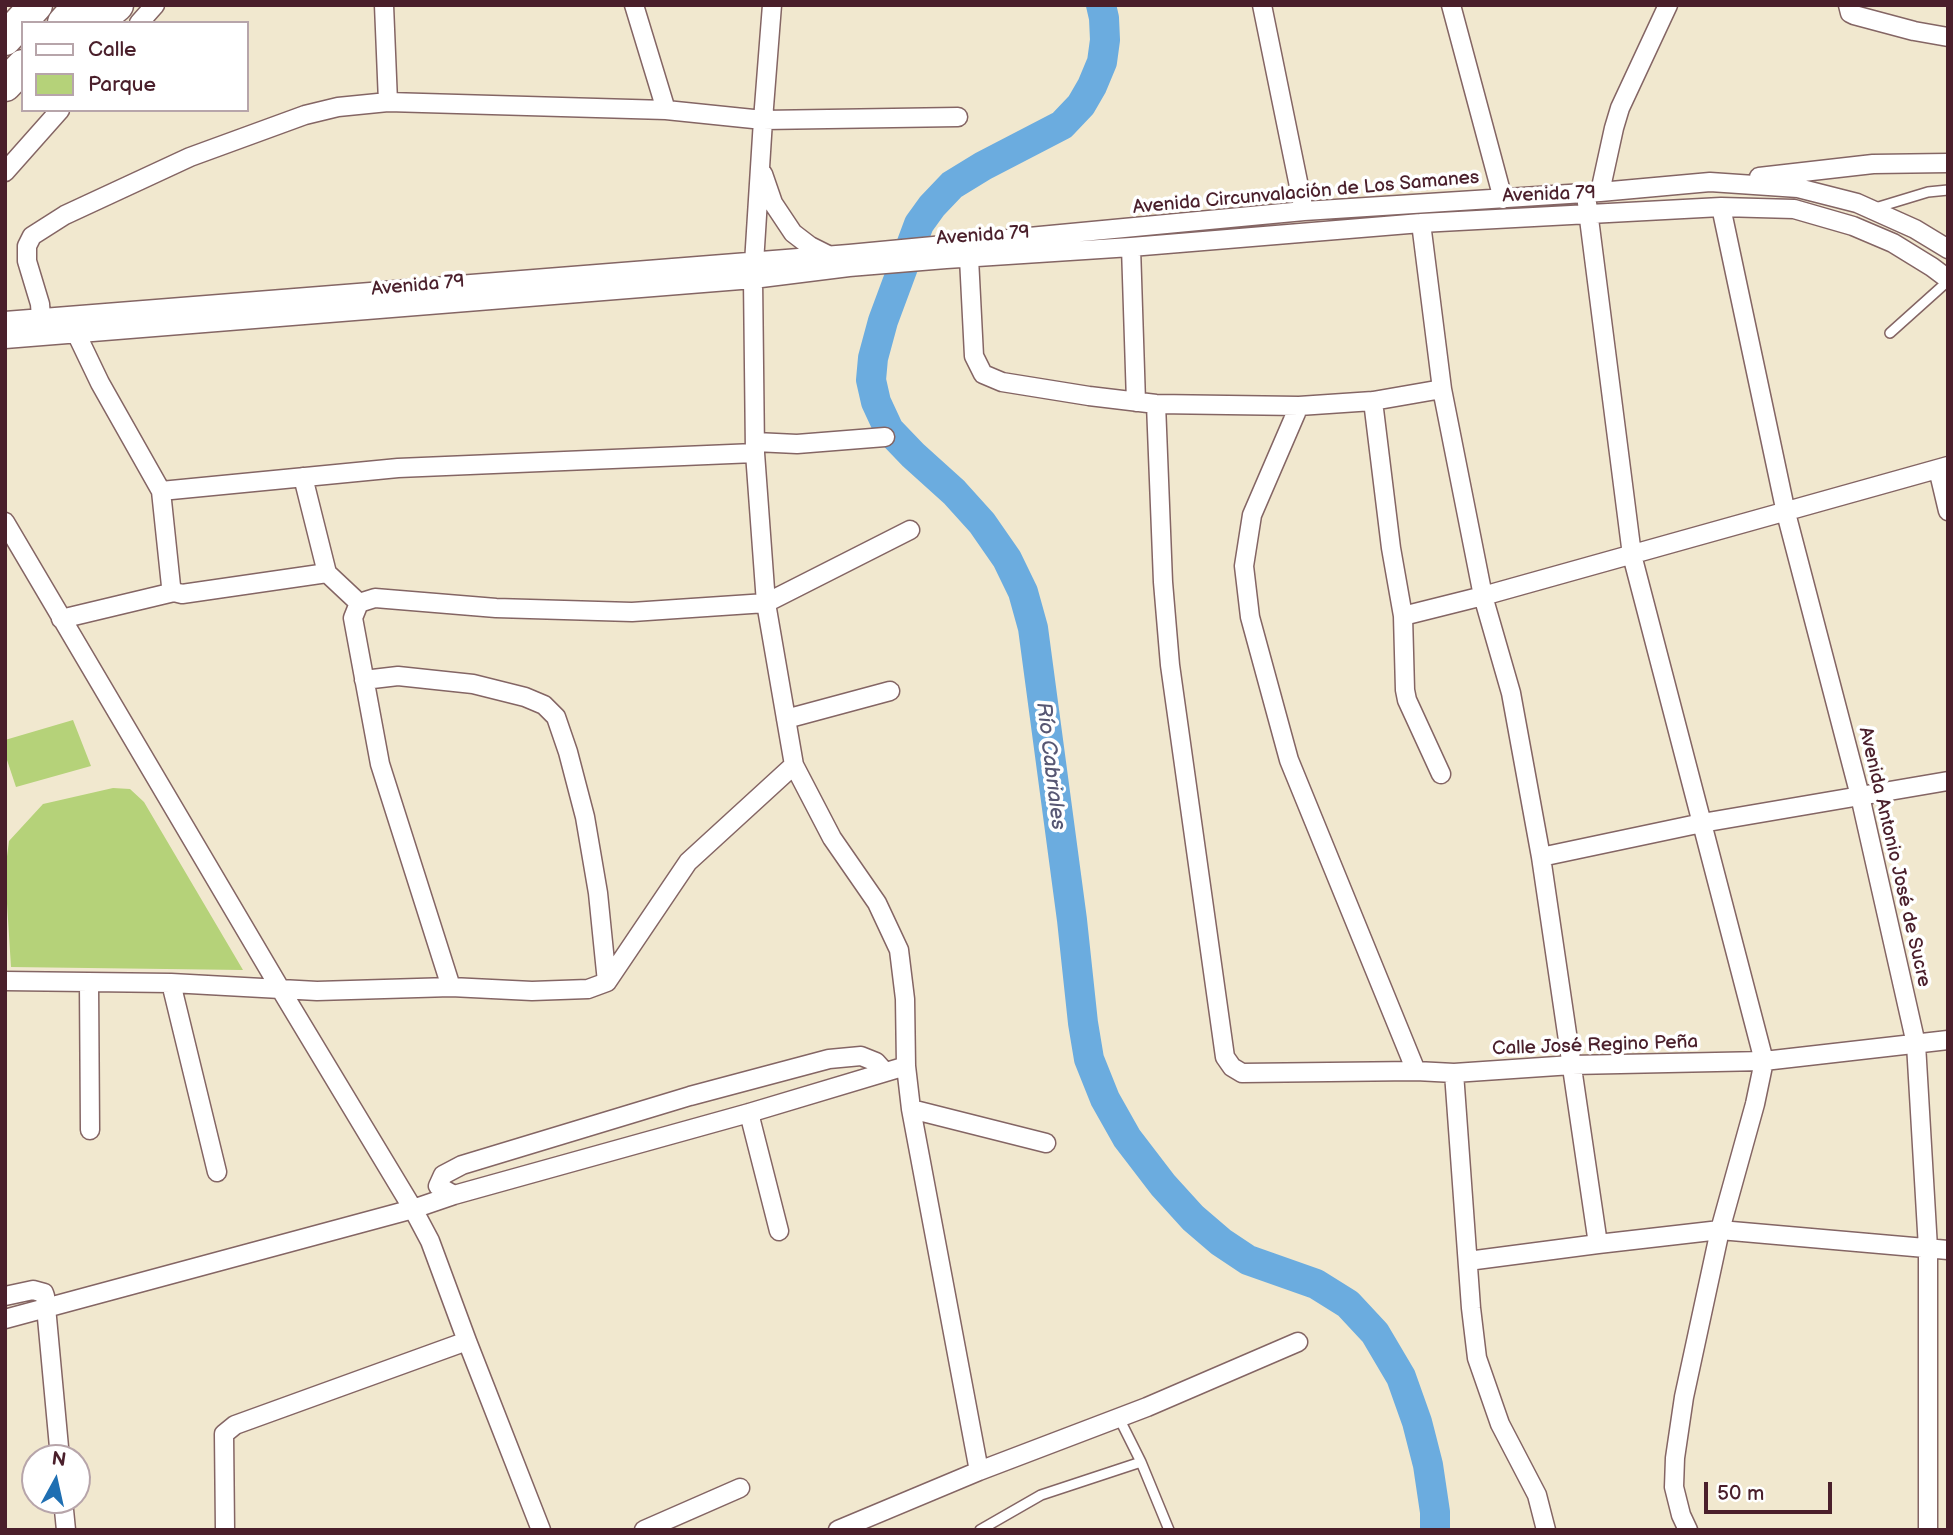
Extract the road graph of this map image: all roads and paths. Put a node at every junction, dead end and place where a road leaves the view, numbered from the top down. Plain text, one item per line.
1 (16, 5) edge
2 (36, 5) edge
3 (80, 5) edge
4 (117, 5) edge
5 (155, 5) edge
6 (384, 5) edge
7 (634, 5) edge
8 (772, 5) edge
9 (1262, 5) edge
10 (1451, 5) edge
11 (1668, 5) edge
12 (1848, 5) edge
13 (66, 21) edge
14 (97, 21) edge
15 (141, 21) edge
16 (5, 22) edge
17 (1948, 37) edge
18 (5, 38) edge
19 (21, 68) edge
20 (21, 76) edge
21 (5, 87) edge
22 (388, 102) junction
23 (666, 110) junction
24 (58, 112) edge
25 (958, 117) dead end
26 (763, 120) junction
27 (760, 165) junction
28 (1945, 167) edge
29 (5, 172) edge
30 (1710, 183) junction
31 (1948, 190) edge
32 (1593, 193) junction
33 (1503, 199) junction
34 (1721, 207) junction
35 (1871, 209) junction
36 (1304, 211) junction
37 (1588, 215) junction
38 (1421, 223) junction
39 (1131, 247) junction
40 (1948, 249) edge
41 (947, 252) junction
42 (828, 256) junction
43 (969, 258) junction
44 (754, 261) junction
45 (849, 261) junction
46 (753, 279) junction
47 (1948, 280) edge
48 (41, 318) junction
49 (5, 321) edge
50 (1890, 333) dead end
51 (77, 335) junction
52 (5, 340) edge
53 (1442, 389) junction
54 (1373, 401) junction
55 (1136, 402) junction
56 (1156, 404) junction
57 (1299, 406) junction
58 (885, 436) dead end
59 (755, 447) junction
60 (1943, 468) edge
61 (303, 477) junction
62 (161, 491) junction
63 (1948, 512) edge
64 (1786, 513) junction
65 (5, 522) edge
66 (910, 530) dead end
67 (1632, 555) junction
68 (327, 573) junction
69 (174, 593) junction
70 (1482, 596) junction
71 (359, 603) junction
72 (766, 603) junction
73 (1403, 616) junction
74 (61, 619) junction
75 (363, 680) junction
76 (890, 691) dead end
77 (786, 719) junction
78 (794, 765) junction
79 (1441, 775) dead end
80 (1948, 781) edge
81 (1860, 796) junction
82 (1702, 823) junction
83 (1541, 857) junction
84 (5, 981) edge
85 (607, 982) junction
86 (89, 983) junction
87 (171, 983) junction
88 (451, 987) junction
89 (281, 990) junction
90 (1948, 1040) edge
91 (1916, 1044) junction
92 (1764, 1061) junction
93 (1572, 1065) junction
94 (906, 1066) junction
95 (1416, 1071) junction
96 (885, 1072) junction
97 (1454, 1073) junction
98 (911, 1109) junction
99 (749, 1114) junction
100 (90, 1130) dead end
101 (1046, 1143) dead end
102 (217, 1172) dead end
103 (454, 1195) junction
104 (413, 1209) junction
105 (1720, 1230) junction
106 (779, 1231) dead end
107 (1598, 1244) junction
108 (1928, 1248) junction
109 (1948, 1250) edge
110 (1468, 1261) junction
111 (5, 1296) edge
112 (47, 1307) junction
113 (5, 1319) edge
114 (467, 1341) junction
115 (1298, 1342) dead end
116 (1119, 1418) junction
117 (59, 1444) edge
118 (1141, 1462) junction
119 (979, 1471) junction
120 (740, 1488) dead end
121 (225, 1530) edge
122 (541, 1530) edge
123 (644, 1530) edge
124 (838, 1530) edge
125 (980, 1530) edge
126 (1169, 1530) edge
127 (1546, 1530) edge
128 (1689, 1530) edge
129 (1928, 1530) edge

1 - 16 highway
2 - 18 highway
3 - 13 highway
4 - 14 highway
5 - 15 street
6 - 22 street
7 - 23 street
8 - 26 street
9 - 36 street
10 - 33 street
11 - 32 street
12 - 17 street
19 - 21 highway
20 - 21 highway
22 - 23 street
22 - 48 street
23 - 26 street
24 - 29 street
25 - 26 street
26 - 27 street
27 - 42 street
27 - 44 street
28 - 30 street
30 - 32 street, Avenida Circunvalación de Los Samanes
30 - 35 street, Avenida Circunvalación de Los Samanes
31 - 35 lane
32 - 33 street, Avenida Circunvalación de Los Samanes
32 - 37 street
33 - 36 street, Avenida Circunvalación de Los Samanes
34 - 37 street, Avenida 79
34 - 47 street, Avenida 79
34 - 64 street, Avenida Antonio José de Sucre
35 - 40 street, Avenida Circunvalación de Los Samanes
36 - 41 street, Avenida Circunvalación de Los Samanes
37 - 38 street, Avenida 79
37 - 67 street
38 - 39 street, Avenida 79
38 - 53 street
39 - 43 street, Avenida 79
39 - 55 street
41 - 43 street, Avenida 79
41 - 45 street, Avenida 79
42 - 44 street, Avenida 79
42 - 45 street, Avenida 79
43 - 55 street
44 - 46 street
44 - 48 street, Avenida 79
45 - 46 street, Avenida 79
46 - 51 street, Avenida 79
46 - 59 street
47 - 50 lane
48 - 49 street, Avenida 79
51 - 52 street, Avenida 79
51 - 62 street
53 - 54 street
53 - 70 street
54 - 57 street
54 - 73 street
55 - 56 street
56 - 57 street
56 - 95 street, Calle José Regino Peña
57 - 95 street
58 - 59 street
59 - 61 street
59 - 72 street
60 - 63 street
60 - 64 street
61 - 62 street
61 - 68 street
62 - 69 street
64 - 67 street
64 - 81 street, Avenida Antonio José de Sucre
65 - 74 street
66 - 72 street
67 - 70 street
67 - 82 street
68 - 69 street
68 - 71 street
69 - 74 street
70 - 73 street
70 - 83 street
71 - 72 street
71 - 75 street
72 - 77 street
73 - 79 street
74 - 89 street
75 - 85 street
75 - 88 street
76 - 77 street
77 - 78 street
78 - 85 street
78 - 94 street
80 - 81 street
81 - 82 street
81 - 91 street, Avenida Antonio José de Sucre
82 - 83 street
82 - 92 street
83 - 93 street
84 - 86 street
85 - 88 street
86 - 87 street
86 - 100 street
87 - 89 street
87 - 102 street
88 - 89 street
89 - 104 street
90 - 91 street, Calle José Regino Peña
91 - 92 street, Calle José Regino Peña
91 - 108 street, Avenida Antonio José de Sucre
92 - 93 street, Calle José Regino Peña
92 - 105 street
93 - 97 street, Calle José Regino Peña
93 - 107 street
94 - 96 street
94 - 98 street
95 - 97 street, Calle José Regino Peña
96 - 99 street
96 - 103 street
97 - 110 street
98 - 101 street
98 - 119 street
99 - 103 street
99 - 106 street
103 - 104 street
104 - 112 street
104 - 114 street
105 - 107 street
105 - 108 street
105 - 128 street
107 - 110 street
108 - 109 street
108 - 129 street, Avenida Antonio José de Sucre
110 - 127 street
111 - 112 street
112 - 113 street
112 - 117 street
114 - 121 street
114 - 122 street
115 - 116 street
116 - 118 lane
116 - 119 street
118 - 125 lane
118 - 126 lane
119 - 124 street
120 - 123 street

